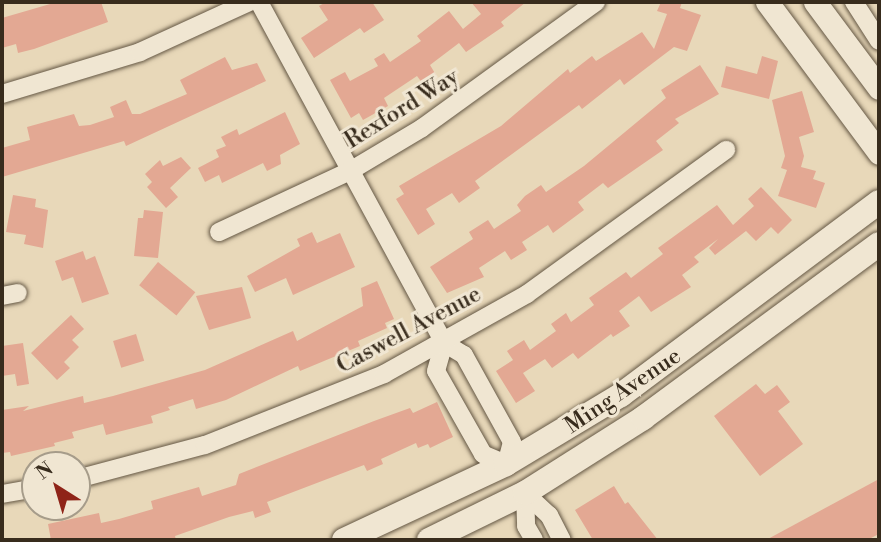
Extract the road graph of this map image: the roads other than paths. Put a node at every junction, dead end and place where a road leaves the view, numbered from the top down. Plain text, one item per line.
1 (249, 2) edge
2 (258, 2) edge
3 (596, 2) edge
4 (767, 2) edge
5 (815, 2) edge
6 (854, 2) edge
7 (879, 41) edge
8 (879, 88) edge
9 (2, 94) edge
10 (726, 149) dead end
11 (879, 153) edge
12 (350, 171) junction
13 (879, 202) edge
14 (219, 232) dead end
15 (879, 244) edge
16 (444, 343) junction
17 (621, 395) junction
18 (506, 464) junction
19 (91, 476) edge
20 (21, 491) edge
21 (525, 493) junction
22 (2, 494) edge
23 (344, 540) edge
24 (426, 540) edge
25 (534, 540) edge
26 (562, 540) edge

1 - 9 street
2 - 12 street
3 - 12 street, Rexford Way
4 - 11 street
5 - 8 street
6 - 7 street
10 - 16 street, Caswell Avenue
12 - 14 street, Rexford Way
12 - 16 street
13 - 17 main road, Ming Avenue
15 - 21 main road, Ming Avenue
16 - 18 street
16 - 18 street
16 - 19 street, Caswell Avenue
17 - 18 main road, Ming Avenue
17 - 21 main road
18 - 23 main road, Ming Avenue
18 - 24 main road
20 - 22 street
21 - 24 main road, Ming Avenue
21 - 25 street
21 - 26 street

